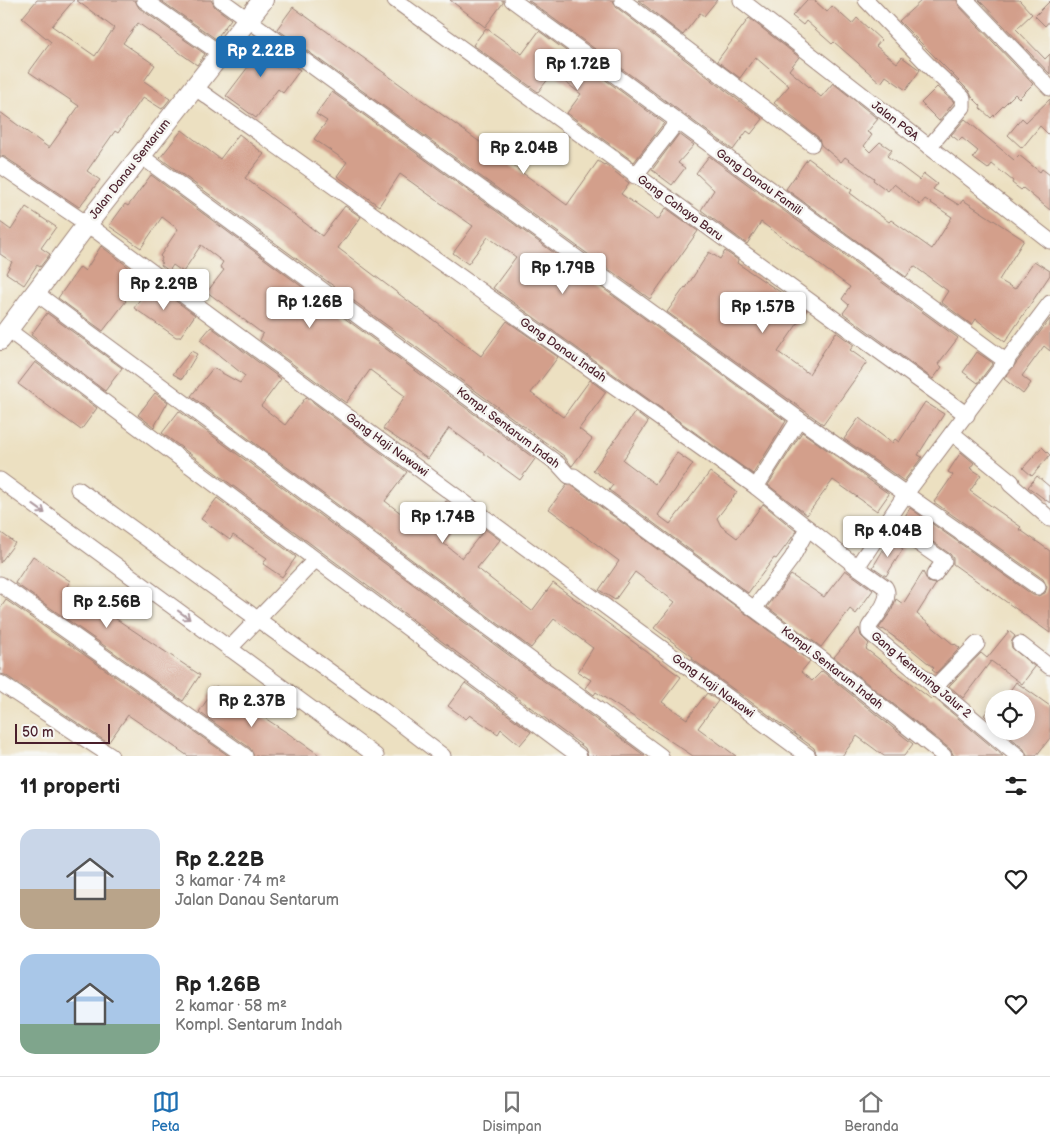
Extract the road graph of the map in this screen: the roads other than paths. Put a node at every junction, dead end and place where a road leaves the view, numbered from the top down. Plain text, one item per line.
1 (144, 0) edge
2 (221, 0) edge
3 (263, 0) edge
4 (394, 0) edge
5 (512, 0) edge
6 (622, 0) edge
7 (741, 0) edge
8 (866, 0) edge
9 (966, 0) edge
10 (249, 20) junction
11 (221, 54) junction
12 (194, 87) junction
13 (1050, 88) edge
14 (677, 122) junction
15 (812, 144) dead end
16 (929, 147) junction
17 (141, 156) junction
18 (0, 165) edge
19 (636, 176) junction
20 (87, 224) junction
21 (1050, 241) edge
22 (36, 293) junction
23 (1050, 304) edge
24 (4, 335) edge
25 (1006, 362) junction
26 (966, 415) junction
27 (799, 419) junction
28 (952, 434) junction
29 (0, 480) edge
30 (756, 488) junction
31 (78, 489) dead end
32 (905, 494) junction
33 (1050, 519) edge
34 (888, 522) junction
35 (808, 528) junction
36 (315, 560) junction
37 (856, 567) junction
38 (934, 574) dead end
39 (0, 584) edge
40 (1038, 587) dead end
41 (754, 609) junction
42 (256, 619) junction
43 (977, 644) dead end
44 (1020, 644) dead end
45 (229, 649) junction
46 (1050, 667) edge
47 (0, 683) edge
48 (934, 688) junction
49 (111, 756) edge
50 (245, 756) edge
51 (376, 756) edge
52 (443, 756) edge
53 (579, 756) edge
54 (661, 756) edge
55 (808, 756) edge
56 (944, 756) edge
57 (1018, 756) edge

1 - 11 street
2 - 10 street
3 - 10 street, Jalan Danau Sentarum
4 - 19 street, Gang Cahaya Baru
5 - 14 street, Gang Danau Famili
6 - 15 street
7 - 16 street, Jalan PGA
8 - 16 street
9 - 13 street
10 - 11 street, Jalan Danau Sentarum
10 - 27 street
11 - 12 street, Jalan Danau Sentarum
12 - 17 street, Jalan Danau Sentarum
12 - 30 street, Gang Danau Indah
14 - 19 street
14 - 25 street, Gang Danau Famili
16 - 21 street, Jalan PGA
17 - 20 street, Jalan Danau Sentarum
17 - 41 street, Kompl. Sentarum Indah
18 - 20 street, Gang Haji Nawawi
19 - 26 street, Gang Cahaya Baru
20 - 22 street, Jalan Danau Sentarum
20 - 55 street, Gang Haji Nawawi
22 - 24 street, Jalan Danau Sentarum
22 - 54 street
23 - 25 street
24 - 36 street
25 - 26 street
26 - 28 street
27 - 30 street
27 - 32 street
28 - 32 street
28 - 33 street
29 -> 45 street
30 - 35 street, Gang Danau Indah
31 - 42 street
32 - 34 street
32 - 40 street
34 - 37 street
34 - 38 street
35 - 37 street, Gang Kemuning Jalur 2
35 - 41 street
36 - 42 street
36 - 53 street
37 - 48 street, Gang Kemuning Jalur 2
39 - 50 street
41 - 56 street, Kompl. Sentarum Indah
42 - 45 street
42 - 52 street
43 - 48 street
44 - 46 street
45 - 51 street
47 - 49 street
48 - 57 street, Gang Kemuning Jalur 2

